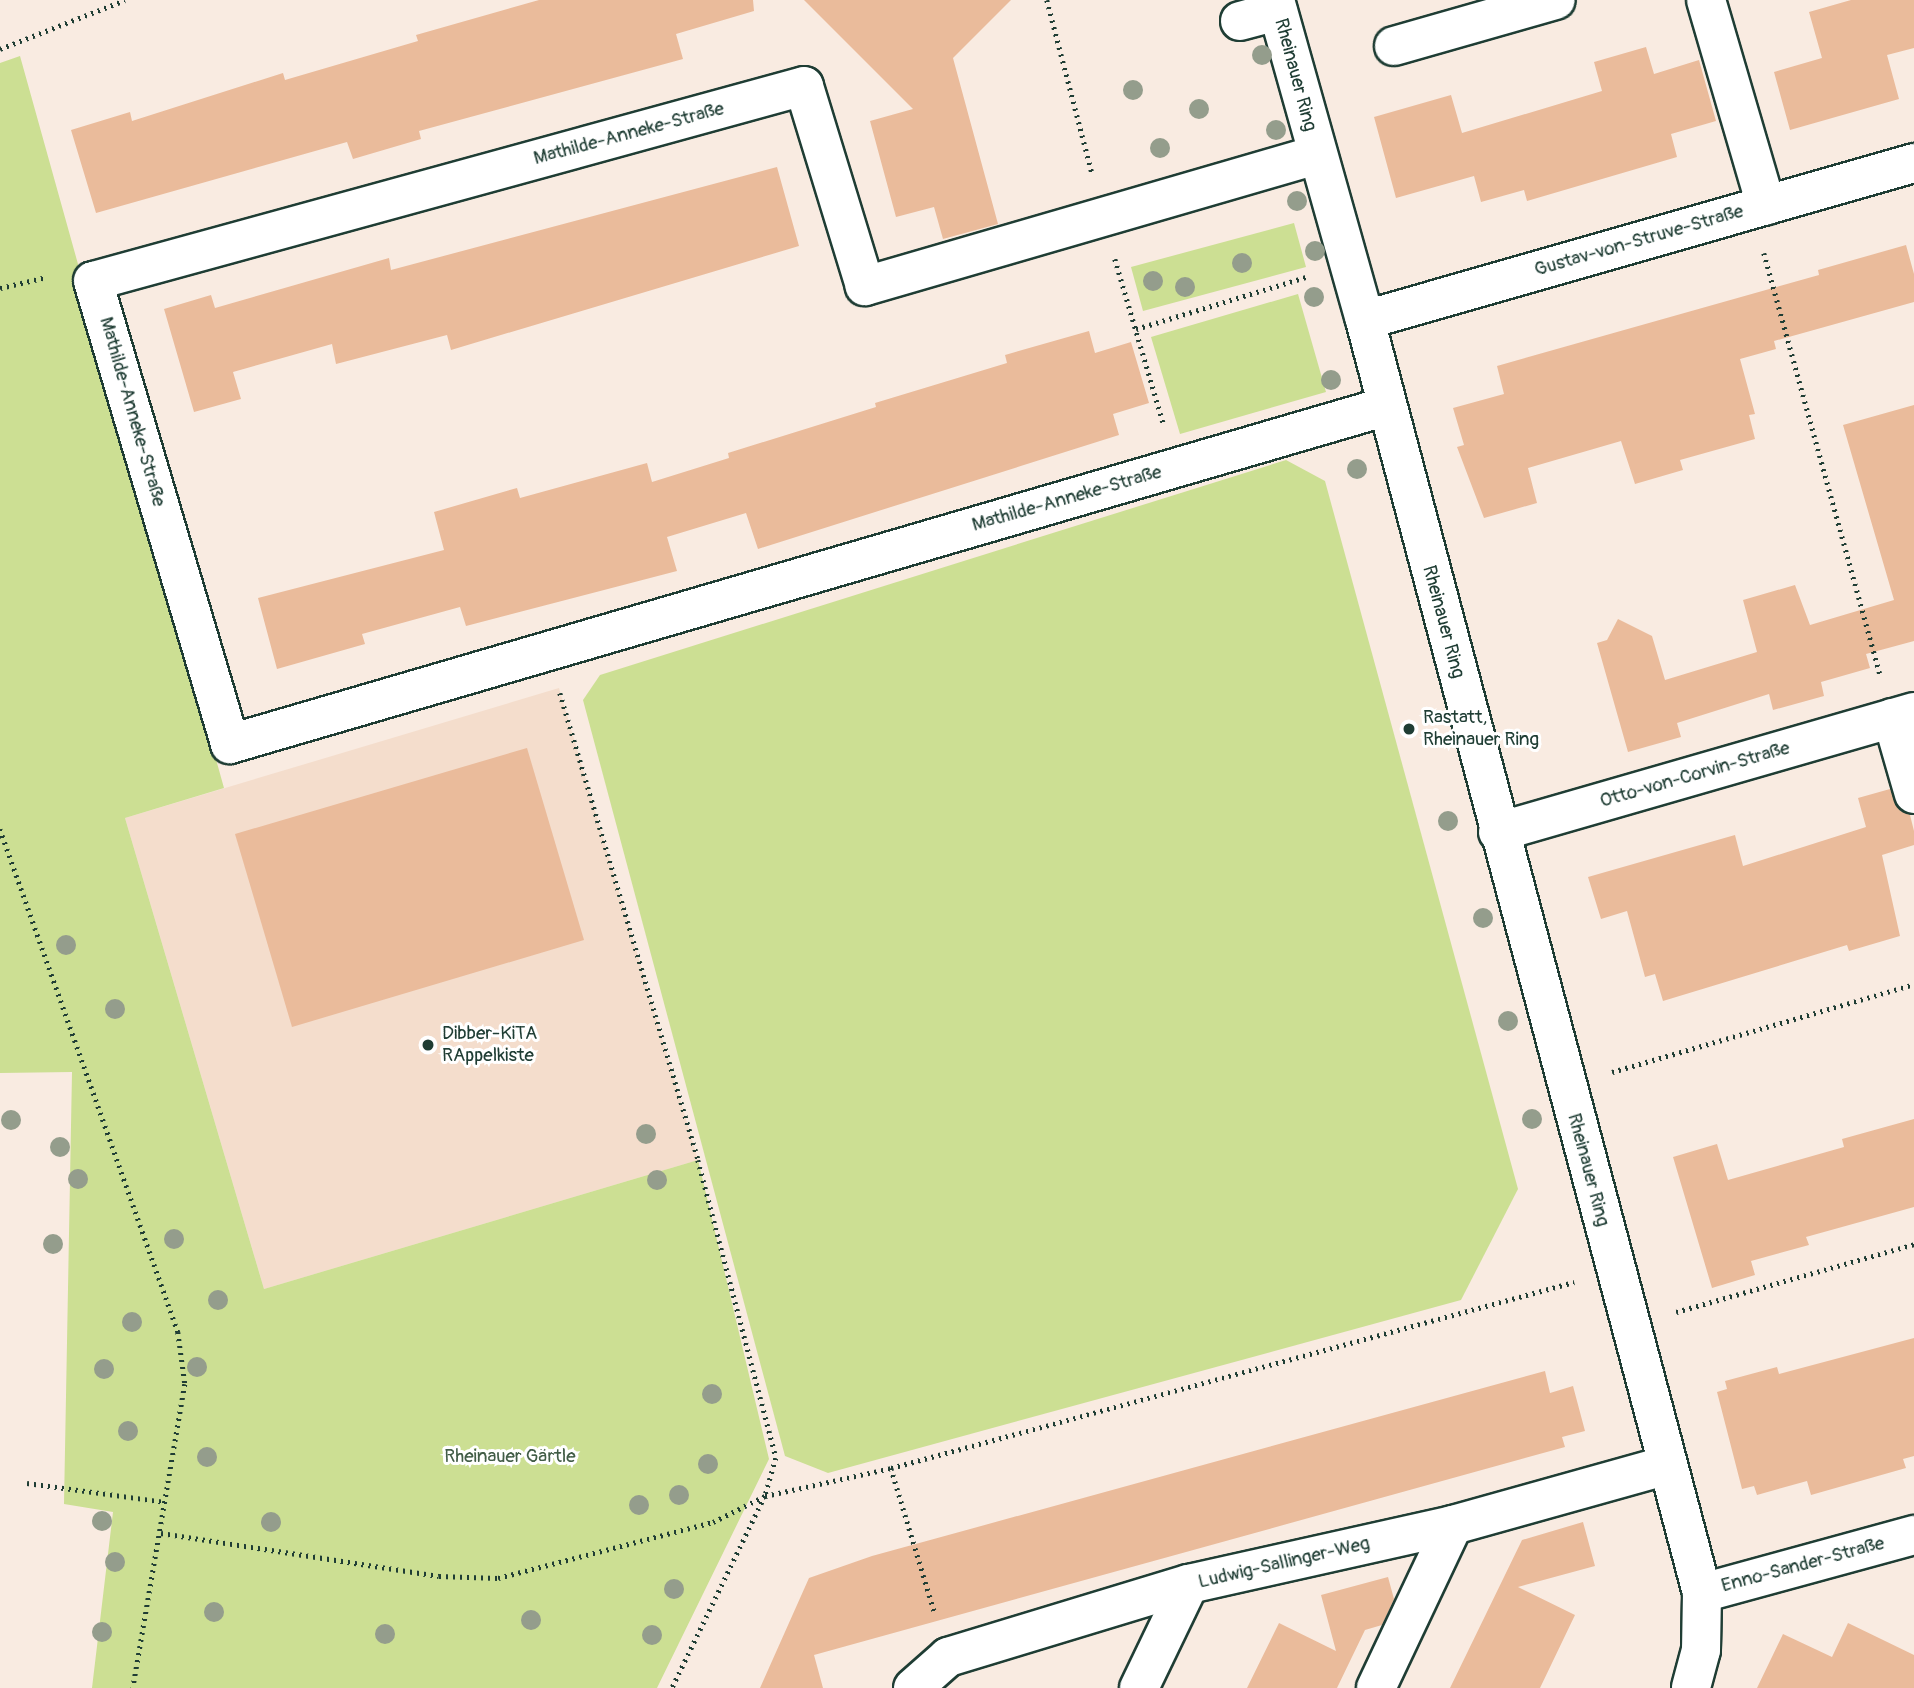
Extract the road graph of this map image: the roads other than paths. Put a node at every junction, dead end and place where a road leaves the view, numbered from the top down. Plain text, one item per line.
1 (1556, 0) edge
2 (1706, 0) edge
3 (1276, 5) edge
4 (1240, 21) dead end
5 (1395, 46) dead end
6 (1316, 155) junction
7 (1914, 163) edge
8 (1759, 207) junction
9 (1365, 320) junction
10 (1387, 406) junction
11 (1903, 715) edge
12 (1914, 794) edge
13 (1498, 832) junction
14 (1668, 1465) junction
15 (1453, 1525) junction
16 (1910, 1540) edge
17 (1189, 1584) junction
18 (1702, 1593) junction
19 (913, 1688) edge
20 (1139, 1688) edge
21 (1376, 1688) edge
22 (1691, 1688) edge

1 - 5 street
2 - 8 street
3 - 4 street
3 - 6 street, Rheinauer Ring
6 - 9 street, Rheinauer Ring
6 - 10 street, Mathilde-Anneke-Straße
7 - 8 street, Gustav-von-Struve-Straße
8 - 9 street, Gustav-von-Struve-Straße
9 - 10 street, Rheinauer Ring
10 - 13 street, Rheinauer Ring
11 - 12 street
11 - 13 street, Otto-von-Corvin-Straße
13 - 14 street, Rheinauer Ring
14 - 15 street, Ludwig-Sallinger-Weg
14 - 18 street, Rheinauer Ring
15 - 17 street, Ludwig-Sallinger-Weg
15 - 21 street
16 - 18 street, Enno-Sander-Straße
17 - 19 street, Ludwig-Sallinger-Weg
17 - 20 street
18 - 22 street, Rheinauer Ring

